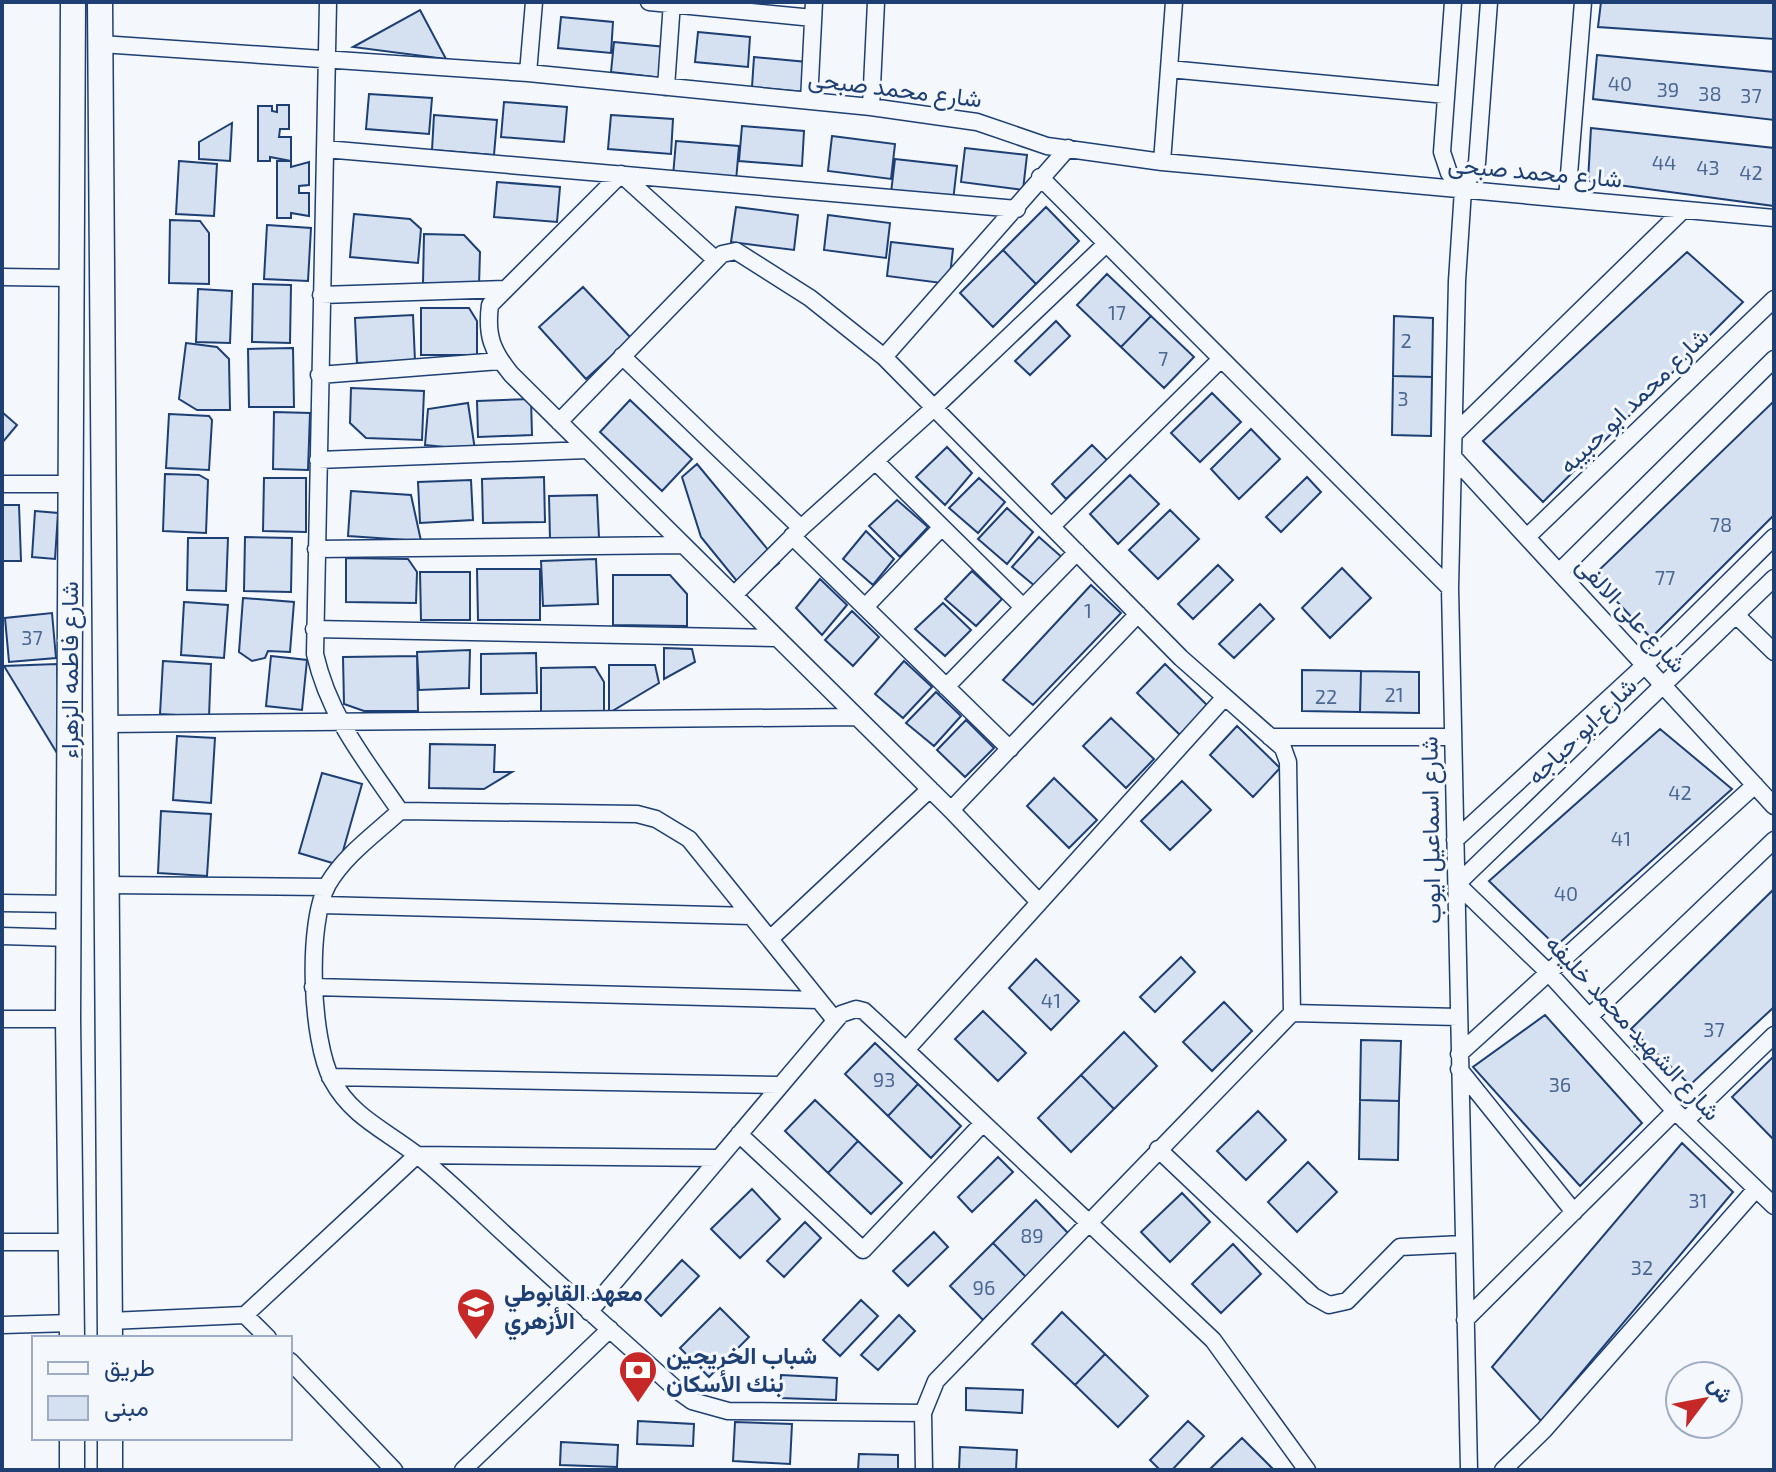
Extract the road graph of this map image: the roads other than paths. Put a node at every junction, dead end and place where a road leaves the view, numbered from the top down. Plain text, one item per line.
1 (73, 2) edge
2 (100, 2) edge
3 (328, 2) edge
4 (534, 2) edge
5 (649, 2) edge
6 (876, 2) edge
7 (1174, 2) edge
8 (1453, 2) edge
9 (1489, 2) edge
10 (1583, 2) edge
11 (672, 3) edge
12 (814, 10) edge
13 (101, 44) junction
14 (326, 58) junction
15 (1169, 69) junction
16 (528, 73) junction
17 (666, 87) junction
18 (1446, 95) junction
19 (809, 101) junction
20 (871, 107) junction
21 (1068, 148) junction
22 (325, 149) junction
23 (1162, 162) junction
24 (621, 174) junction
25 (1040, 177) junction
26 (1463, 190) junction
27 (1567, 199) junction
28 (1017, 209) junction
29 (1683, 210) junction
30 (1774, 218) edge
31 (1106, 244) junction
32 (716, 260) junction
33 (2, 277) edge
34 (74, 278) junction
35 (506, 289) junction
36 (321, 295) junction
37 (1774, 299) edge
38 (622, 356) junction
39 (884, 357) junction
40 (1221, 359) junction
41 (1774, 359) edge
42 (500, 361) junction
43 (319, 375) junction
44 (935, 407) junction
45 (559, 422) junction
46 (1454, 434) junction
47 (587, 450) junction
48 (1453, 457) junction
49 (318, 460) junction
50 (875, 461) junction
51 (2, 484) edge
52 (71, 484) junction
53 (1052, 526) junction
54 (942, 527) junction
55 (796, 532) junction
56 (1527, 537) junction
57 (1774, 537) edge
58 (683, 545) junction
59 (316, 549) junction
60 (1077, 552) junction
61 (1559, 572) junction
62 (1774, 578) edge
63 (1450, 588) junction
64 (734, 595) junction
65 (865, 607) junction
66 (1023, 607) junction
67 (1138, 614) junction
68 (1737, 616) junction
69 (314, 629) junction
70 (777, 638) junction
71 (1774, 652) edge
72 (1645, 665) junction
73 (70, 670) junction
74 (104, 671) junction
75 (1664, 686) junction
76 (946, 687) junction
77 (1224, 698) junction
78 (857, 717) junction
79 (338, 722) junction
80 (105, 724) junction
81 (1270, 737) junction
82 (1453, 737) junction
83 (1010, 749) junction
84 (1755, 785) junction
85 (930, 789) junction
86 (1774, 806) edge
87 (951, 810) junction
88 (400, 811) junction
89 (1455, 840) junction
90 (1774, 840) edge
91 (1457, 884) junction
92 (105, 885) junction
93 (326, 887) junction
94 (1039, 902) junction
95 (2, 903) edge
96 (69, 904) junction
97 (321, 905) junction
98 (751, 916) junction
99 (2, 936) edge
100 (70, 938) junction
101 (770, 939) junction
102 (1549, 973) junction
103 (313, 987) junction
104 (818, 1000) junction
105 (1292, 1013) junction
106 (1458, 1017) junction
107 (1589, 1017) junction
108 (2, 1019) edge
109 (68, 1019) junction
110 (835, 1020) junction
111 (1774, 1035) edge
112 (906, 1050) junction
113 (1459, 1061) junction
114 (330, 1077) junction
115 (778, 1085) junction
116 (1680, 1116) junction
117 (983, 1123) junction
118 (739, 1134) junction
119 (1158, 1149) junction
120 (417, 1155) junction
121 (718, 1158) junction
122 (1756, 1189) junction
123 (1774, 1206) edge
124 (1574, 1212) junction
125 (1088, 1222) junction
126 (2, 1242) edge
127 (71, 1242) junction
128 (1463, 1244) junction
129 (589, 1312) junction
130 (245, 1315) junction
131 (1465, 1320) junction
132 (2, 1325) edge
133 (110, 1329) edge
134 (610, 1329) junction
135 (72, 1331) edge
136 (266, 1336) edge
137 (292, 1363) edge
138 (923, 1413) junction
139 (72, 1440) edge
140 (110, 1440) edge
141 (72, 1470) edge
142 (110, 1470) edge
143 (394, 1470) edge
144 (463, 1470) edge
145 (924, 1470) edge
146 (1307, 1470) edge
147 (1469, 1470) edge
148 (1503, 1470) edge

1 - 34 street, شارع فاطمه الزهراء
2 - 13 street, شارع فاطمه الزهراء
3 - 14 street
4 - 16 street
5 - 11 street
6 - 20 street
7 - 15 street
8 - 18 street
9 - 26 street
10 - 27 street
11 - 12 street
11 - 17 street
12 - 19 street
13 - 14 street, شارع محمد صبحى
13 - 74 street, شارع فاطمه الزهراء
14 - 16 street, شارع محمد صبحى
14 - 22 street
15 - 18 street
15 - 23 street
16 - 17 street, شارع محمد صبحى
17 - 19 street, شارع محمد صبحى
18 - 26 street
19 - 20 street, شارع محمد صبحى
20 - 21 street, شارع محمد صبحى
21 - 23 street, شارع محمد صبحى
21 - 25 street
22 - 24 street
22 - 36 street
23 - 26 street, شارع محمد صبحى
24 - 28 street
24 - 32 street
24 - 35 street
25 - 28 street
25 - 31 street
26 - 27 street, شارع محمد صبحى
26 - 46 street, شارع اسماعيل ايوب
27 - 29 street, شارع محمد صبحى
28 - 39 street
29 - 30 street, شارع محمد صبحى
29 - 46 street
31 - 40 street
31 - 44 street
32 - 38 street
32 - 39 street
33 - 34 street
34 - 52 street, شارع فاطمه الزهراء
35 - 36 street
35 - 42 street
36 - 43 street
37 - 56 street, شارع محمد ابو حبيبه
38 - 45 street
38 - 55 street
39 - 44 street
40 - 53 street
40 - 63 street
41 - 61 street
42 - 43 street
42 - 45 street
43 - 49 street
44 - 50 street
44 - 53 street
45 - 47 street
46 - 48 street, شارع اسماعيل ايوب
47 - 49 street
47 - 58 street
48 - 56 street, شارع على الالفى
48 - 63 street, شارع اسماعيل ايوب
49 - 59 street
50 - 54 street
50 - 55 street
51 - 52 street
52 - 73 street, شارع فاطمه الزهراء
53 - 60 street
54 - 65 street
54 - 66 street
55 - 64 street
55 - 65 street
56 - 61 street, شارع على الالفى
57 - 72 street, شارع ابو حباجه
58 - 59 street
58 - 64 street
59 - 69 street
60 - 66 street
60 - 67 street
61 - 72 street, شارع على الالفى
62 - 68 street, شارع ابو حباجه
63 - 82 street, شارع اسماعيل ايوب
64 - 70 street
65 - 76 street
66 - 76 street
67 - 77 street
67 - 83 street
68 - 71 street
68 - 75 street, شارع ابو حباجه
69 - 70 street
69 - 79 street
70 - 78 street
72 - 75 street, شارع على الالفى
72 - 89 street, شارع ابو حباجه
73 - 74 street
73 - 96 street, شارع فاطمه الزهراء
74 - 80 street, شارع فاطمه الزهراء
75 - 84 street, شارع على الالفى
75 - 91 street, شارع ابو حباجه
76 - 83 street
77 - 81 street
77 - 94 street
78 - 79 street
78 - 85 street
79 - 80 street
79 - 88 street
80 - 92 street, شارع فاطمه الزهراء
81 - 82 street
81 - 105 street
82 - 89 street, شارع اسماعيل ايوب
83 - 87 street
84 - 86 street, شارع على الالفى
84 - 102 street
85 - 87 street
85 - 101 street
87 - 94 street
88 - 93 street
88 - 98 street
89 - 91 street, شارع اسماعيل ايوب
90 - 107 street
91 - 102 street, شارع الشهيد محمد خليفه
91 - 106 street, شارع اسماعيل ايوب
92 - 93 street
92 - 133 street, شارع فاطمه الزهراء
93 - 97 street
94 - 112 street
95 - 96 street
96 - 100 street, شارع فاطمه الزهراء
97 - 98 street
97 - 103 street
98 - 101 street
99 - 100 street
100 - 109 street, شارع فاطمه الزهراء
101 - 104 street
102 - 107 street, شارع الشهيد محمد خليفه
102 - 113 street
103 - 104 street
103 - 114 street
104 - 110 street
105 - 106 street
105 - 119 street
106 - 113 street, شارع اسماعيل ايوب
107 - 116 street, شارع الشهيد محمد خليفه
108 - 109 street
109 - 127 street, شارع فاطمه الزهراء
110 - 112 street
110 - 115 street
111 - 116 street
112 - 117 street
113 - 124 street
113 - 128 street, شارع اسماعيل ايوب
114 - 115 street
114 - 120 street
115 - 118 street
116 - 122 street, شارع الشهيد محمد خليفه
116 - 124 street
117 - 118 street
117 - 125 street
118 - 121 street
119 - 125 street
119 - 128 street
120 - 121 street
120 - 129 street
120 - 130 street
121 - 129 street
122 - 123 street, شارع الشهيد محمد خليفه
122 - 148 street
124 - 131 street
125 - 138 street
125 - 146 street
126 - 127 street
127 - 135 street, شارع فاطمه الزهراء
128 - 131 street, شارع اسماعيل ايوب
129 - 134 street
130 - 133 street
130 - 136 street
131 - 147 street, شارع اسماعيل ايوب
132 - 135 street
134 - 138 street
134 - 144 street
137 - 143 street
138 - 145 street
139 - 141 street
140 - 142 street

